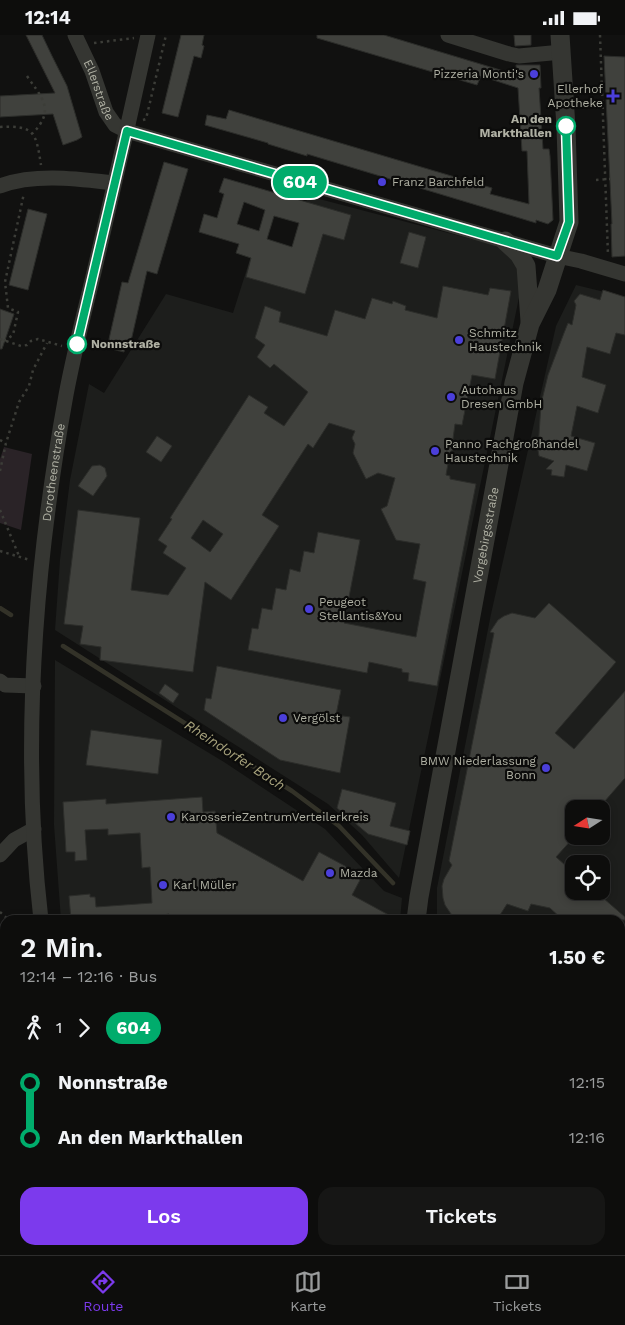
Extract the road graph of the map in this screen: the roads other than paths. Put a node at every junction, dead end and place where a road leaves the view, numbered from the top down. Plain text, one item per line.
1 (448, 35) edge
2 (148, 36) edge
3 (78, 39) edge
4 (561, 43) edge
5 (127, 131) junction
6 (114, 183) junction
7 (0, 186) edge
8 (505, 241) junction
9 (557, 256) junction
10 (625, 274) edge
11 (530, 324) junction
12 (0, 681) edge
13 (34, 686) junction
14 (34, 829) junction
15 (0, 855) edge
16 (41, 915) edge
17 (417, 915) edge

1 - 4 street
2 - 5 street, Dorotheenstraße
3 - 5 street, Ellerstraße
4 - 9 street, Vorgebirgsstraße
5 - 6 street, Dorotheenstraße
5 - 8 street, Ellerstraße
6 - 7 street
6 - 13 street, Dorotheenstraße
8 - 9 street, Ellerstraße
8 - 11 street
9 - 10 street, Ellerstraße
9 - 11 street, Vorgebirgsstraße
11 - 17 street, Vorgebirgsstraße
12 - 13 street
13 - 14 street, Dorotheenstraße
14 - 15 street
14 - 16 street, Dorotheenstraße

